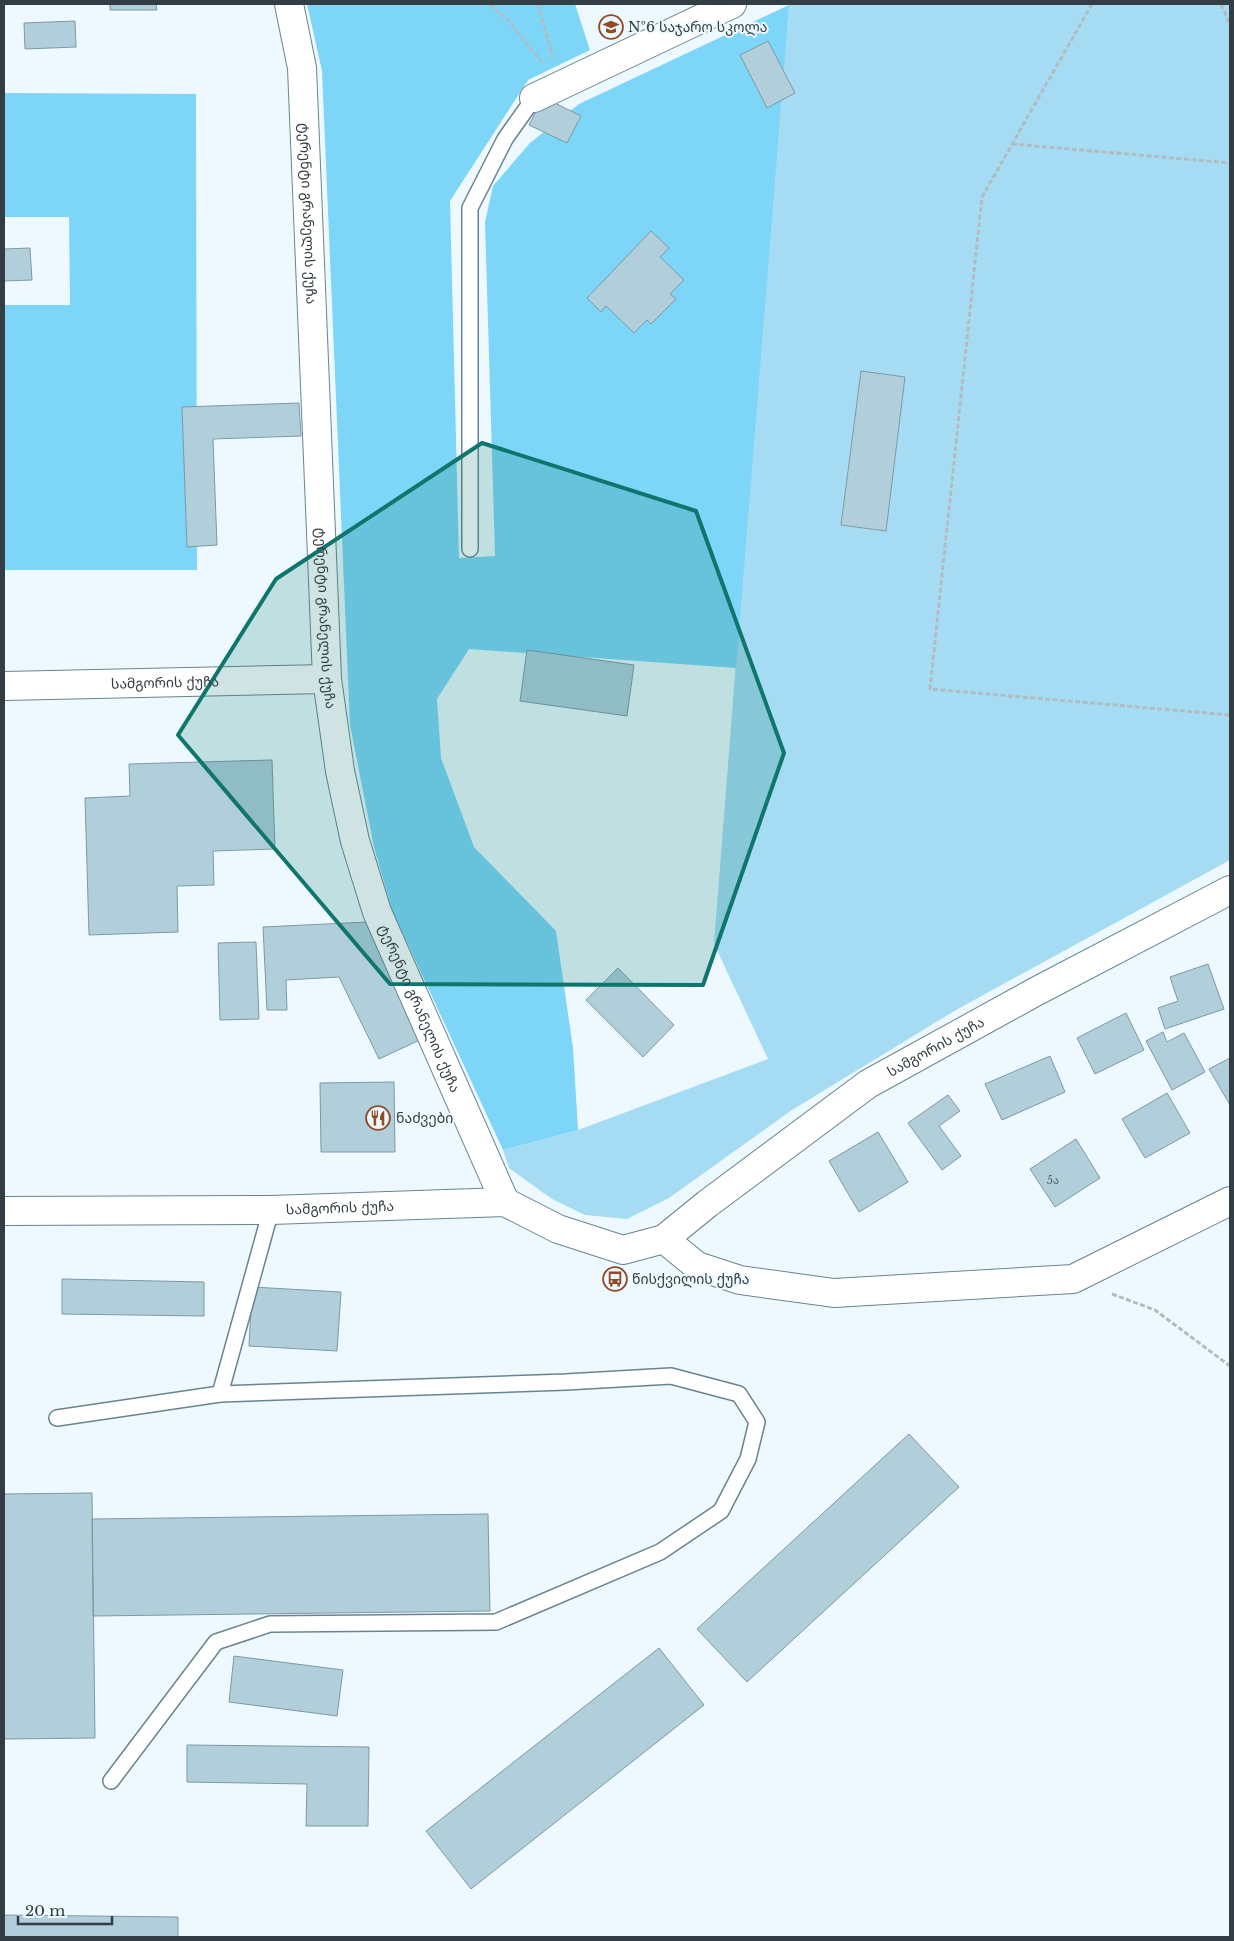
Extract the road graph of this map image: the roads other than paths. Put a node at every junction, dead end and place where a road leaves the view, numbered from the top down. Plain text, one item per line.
1 (289, 4) edge
2 (732, 4) edge
3 (534, 98) joint
4 (470, 548) dead end
5 (327, 679) junction
6 (4, 686) edge
7 (1230, 890) edge
8 (1230, 1201) edge
9 (505, 1202) junction
10 (270, 1210) junction
11 (4, 1211) edge
12 (664, 1239) junction
13 (220, 1394) junction
14 (57, 1418) dead end
15 (111, 1781) dead end

1 - 5 street, ტერენტი გრანელის ქუჩა
2 - 3 street
3 - 4 lane
5 - 6 street, სამგორის ქუჩა
5 - 9 street, ტერენტი გრანელის ქუჩა
7 - 12 street, სამგორის ქუჩა
8 - 12 street
9 - 10 street, სამგორის ქუჩა
9 - 12 street, სამგორის ქუჩა
10 - 11 street, სამგორის ქუჩა
10 - 13 lane
13 - 14 lane
13 - 15 lane

